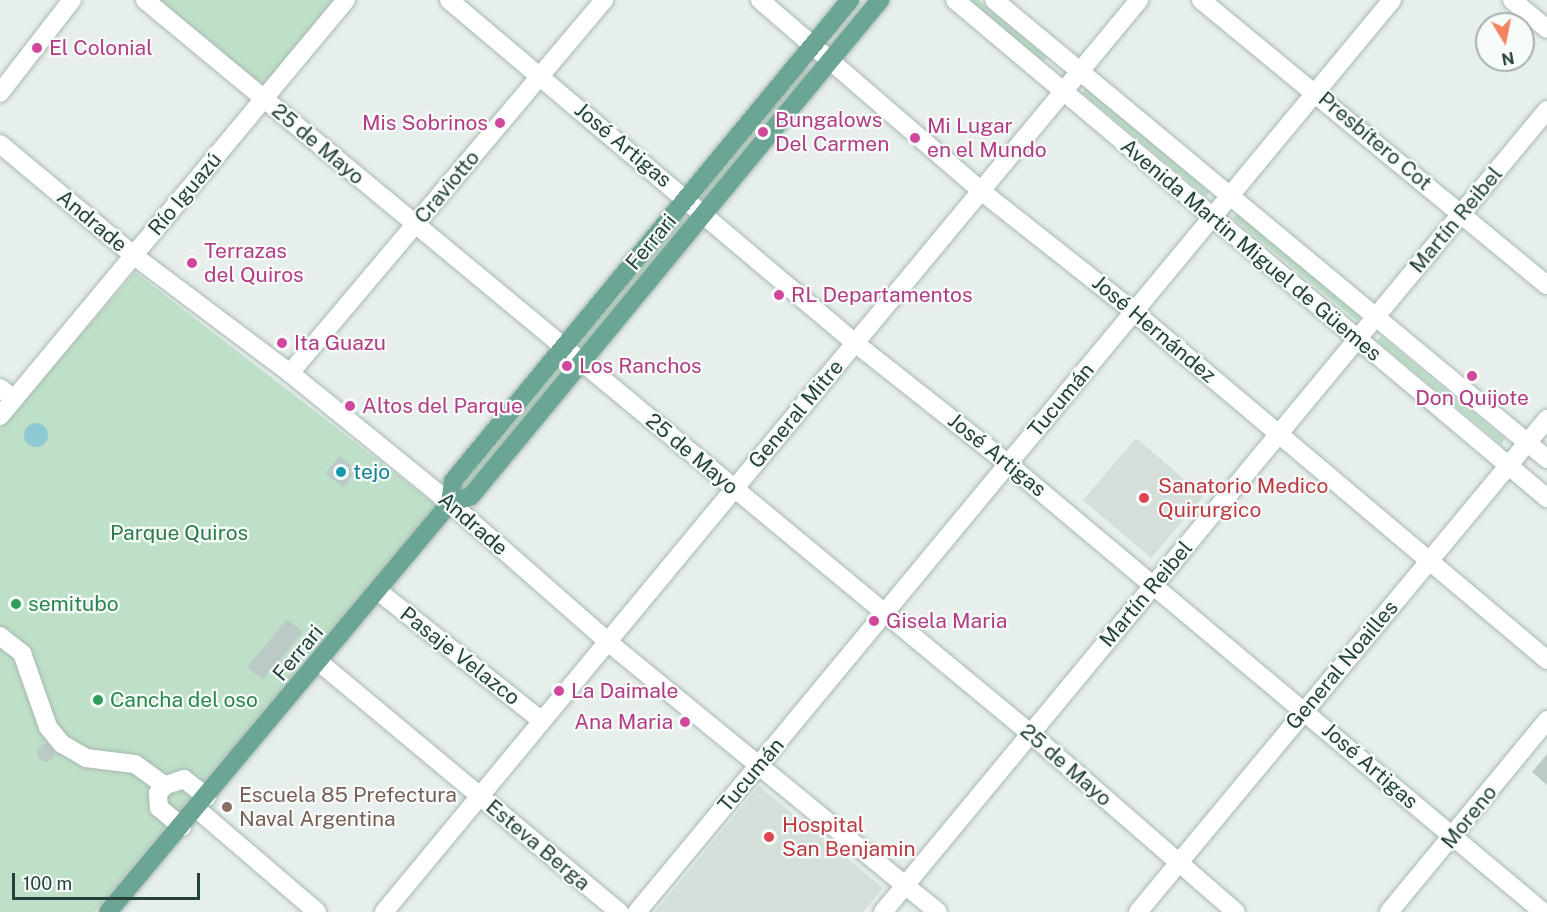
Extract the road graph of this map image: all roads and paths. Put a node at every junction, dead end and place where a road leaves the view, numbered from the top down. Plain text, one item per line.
1 (72, 0) edge
2 (145, 0) edge
3 (346, 0) edge
4 (449, 0) edge
5 (604, 0) edge
6 (760, 0) edge
7 (850, 0) edge
8 (880, 0) edge
9 (955, 0) edge
10 (994, 0) edge
11 (1139, 0) edge
12 (1201, 0) edge
13 (1392, 0) edge
14 (1512, 0) edge
15 (1547, 29) edge
16 (813, 45) junction
17 (831, 60) junction
18 (1078, 72) junction
19 (540, 76) junction
20 (1317, 92) junction
21 (0, 93) edge
22 (1062, 93) junction
23 (264, 99) junction
24 (1547, 110) edge
25 (0, 144) edge
26 (981, 190) junction
27 (1232, 194) junction
28 (686, 198) junction
29 (705, 213) junction
30 (1462, 213) junction
31 (1214, 216) junction
32 (415, 224) junction
33 (133, 255) junction
34 (1547, 285) edge
35 (1134, 312) junction
36 (1376, 316) junction
37 (1358, 339) junction
38 (855, 343) junction
39 (563, 346) junction
40 (580, 360) junction
41 (290, 373) junction
42 (7, 394) edge
43 (0, 416) edge
44 (1547, 419) edge
45 (1279, 434) junction
46 (1528, 442) junction
47 (1547, 459) edge
48 (1008, 464) junction
49 (1508, 466) junction
50 (735, 489) junction
51 (1547, 498) edge
52 (450, 503) junction
53 (1430, 560) junction
54 (1154, 585) junction
55 (378, 591) junction
56 (885, 613) junction
57 (0, 636) edge
58 (608, 642) junction
59 (1547, 660) edge
60 (319, 662) junction
61 (1305, 710) junction
62 (1547, 720) edge
63 (542, 722) junction
64 (1031, 734) junction
65 (761, 763) junction
66 (165, 786) junction
67 (480, 796) junction
68 (202, 803) junction
69 (182, 827) junction
70 (1453, 837) junction
71 (1179, 862) junction
72 (906, 885) junction
73 (108, 912) edge
74 (317, 912) edge
75 (384, 912) edge
76 (620, 912) edge
77 (637, 912) edge
78 (884, 912) edge
79 (938, 912) edge
80 (1138, 912) edge
81 (1236, 912) edge
82 (1389, 912) edge
83 (1543, 912) edge

1 - 21 street
2 - 23 street, 25 de Mayo
3 - 23 street, Río Iguazú
4 - 19 street, José Artigas
5 - 19 street, Craviotto
6 - 16 street, José Hernández
7 - 16 main road, Ferrari
8 - 17 main road, Ferrari
9 - 22 street, Avenida Martin Miguel de Güemes
10 - 18 street, Avenida Martin Miguel de Güemes
11 - 18 street, General Mitre
12 - 20 street, Presbítero Cot
13 - 20 street, Tucumán
14 - 15 street
16 - 17 street, José Hernández
16 - 28 main road, Ferrari
17 - 26 street, José Hernández
17 - 29 main road, Ferrari
18 - 22 street, General Mitre
18 - 27 street, Avenida Martin Miguel de Güemes
19 - 28 street, José Artigas
19 - 32 street, Craviotto
20 - 27 street, Tucumán
20 - 30 street, Presbítero Cot
22 - 26 street, General Mitre
22 - 31 street, Avenida Martin Miguel de Güemes
23 - 32 street, 25 de Mayo
23 - 33 street, Río Iguazú
24 - 30 street, Martín Reibel
25 - 33 street, Andrade
26 - 35 street, José Hernández
26 - 38 street, General Mitre
27 - 31 street, Tucumán
27 - 36 street, Avenida Martin Miguel de Güemes
28 - 29 street, José Artigas
28 - 39 main road, Ferrari
29 - 38 street, José Artigas
29 - 40 main road, Ferrari
30 - 34 street, Presbítero Cot
30 - 36 street, Martín Reibel
31 - 35 street, Tucumán
31 - 37 street, Avenida Martin Miguel de Güemes
32 - 39 street, 25 de Mayo
32 - 41 street, Craviotto
33 - 41 street, Andrade
33 - 42 street, Río Iguazú
35 - 45 street, José Hernández
35 - 48 street, Tucumán
36 - 37 street, Martín Reibel
36 - 46 street, Avenida Martin Miguel de Güemes
37 - 45 street, Martín Reibel
37 - 49 street, Avenida Martin Miguel de Güemes
38 - 48 street, José Artigas
38 - 50 street, General Mitre
39 - 40 street, 25 de Mayo
39 - 52 main road, Ferrari
40 - 50 street, 25 de Mayo
40 - 52 main road, Ferrari
41 - 52 street, Andrade
42 - 43 street, Río Iguazú
44 - 46 street, General Noailles
45 - 53 street, José Hernández
45 - 54 street, Martín Reibel
46 - 47 street, Avenida Martin Miguel de Güemes
46 - 49 street, General Noailles
48 - 54 street, José Artigas
48 - 56 street, Tucumán
49 - 51 street, Avenida Martin Miguel de Güemes
49 - 53 street, General Noailles
50 - 56 street, 25 de Mayo
50 - 58 street, General Mitre
52 - 55 main road, Ferrari
52 - 58 street, Andrade
53 - 59 street, José Hernández
53 - 61 street, General Noailles
54 - 61 street, José Artigas
54 - 64 street, Martín Reibel
55 - 60 main road, Ferrari
55 - 63 street, Pasaje Velazco
56 - 64 street, 25 de Mayo
56 - 65 street, Tucumán
57 - 66 street
58 - 63 street, General Mitre
58 - 65 street, Andrade
60 - 67 street, Esteva Berga
60 - 68 main road, Ferrari
61 - 70 street, José Artigas
61 - 71 street, General Noailles
62 - 70 street, Moreno
63 - 67 street, General Mitre
64 - 71 street, 25 de Mayo
64 - 72 street, Martín Reibel
65 - 72 street, Andrade
65 - 77 street, Tucumán
66 - 68 street
66 - 69 street
67 - 75 street, General Mitre
67 - 76 street, Esteva Berga
68 - 69 main road, Ferrari
68 - 74 street
69 - 73 main road, Ferrari
70 - 82 street, Moreno
70 - 83 street, José Artigas
71 - 80 street, General Noailles
71 - 81 street, 25 de Mayo
72 - 78 street, Martín Reibel
72 - 79 street, Andrade

